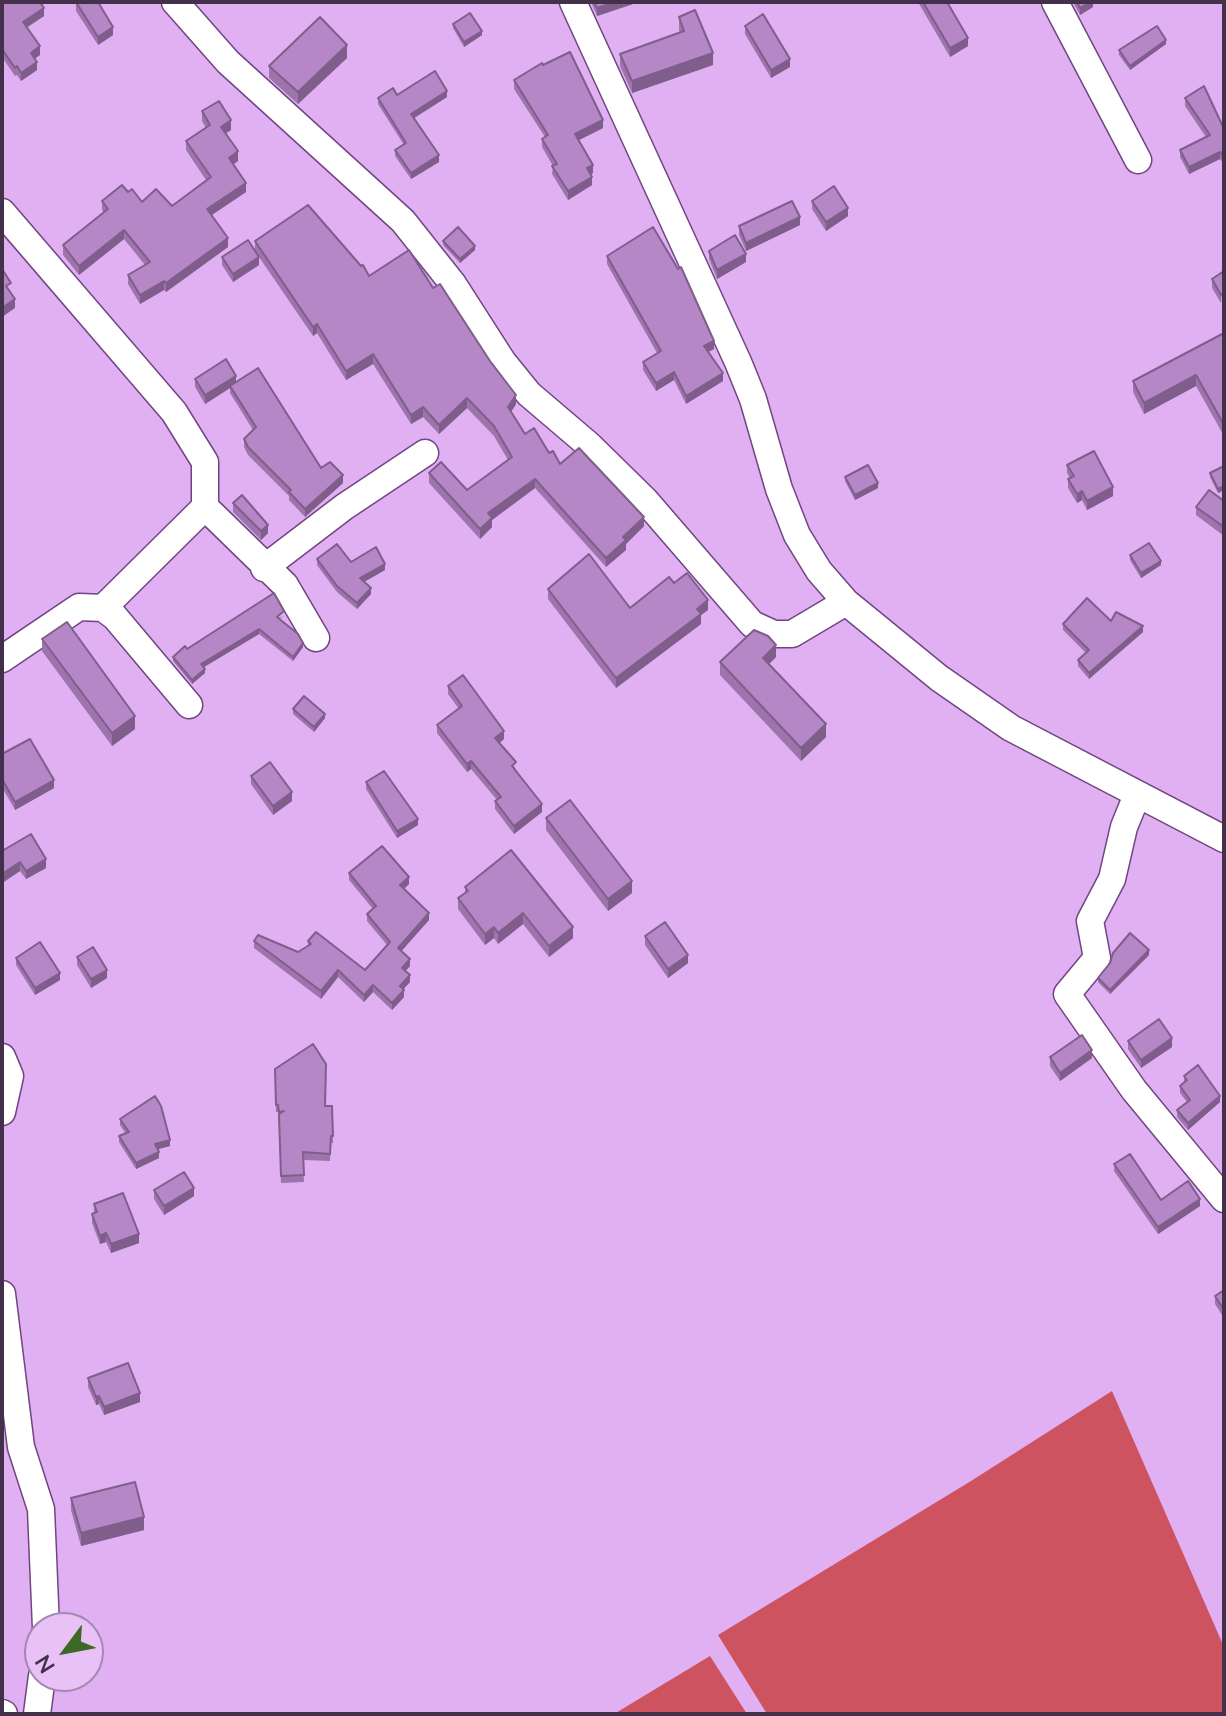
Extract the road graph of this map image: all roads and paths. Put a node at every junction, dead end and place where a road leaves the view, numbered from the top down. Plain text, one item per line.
1 (175, 2) edge
2 (573, 2) edge
3 (1055, 2) edge
4 (1138, 160) dead end
5 (2, 212) edge
6 (425, 453) dead end
7 (205, 507) junction
8 (264, 568) junction
9 (846, 602) junction
10 (103, 608) junction
11 (316, 638) dead end
12 (2, 659) edge
13 (189, 705) dead end
14 (1137, 795) junction
15 (1224, 839) edge
16 (2, 1057) edge
17 (2, 1112) edge
18 (1224, 1199) edge
19 (2, 1294) edge
20 (45, 1612) edge
21 (40, 1692) edge
22 (37, 1714) edge

1 - 9 street
2 - 9 street
3 - 4 street
5 - 7 street
6 - 8 street
7 - 8 street
7 - 10 street
8 - 11 street
9 - 14 street
10 - 12 street
10 - 13 street
14 - 15 street
14 - 18 street
16 - 17 street
19 - 20 street
21 - 22 street

